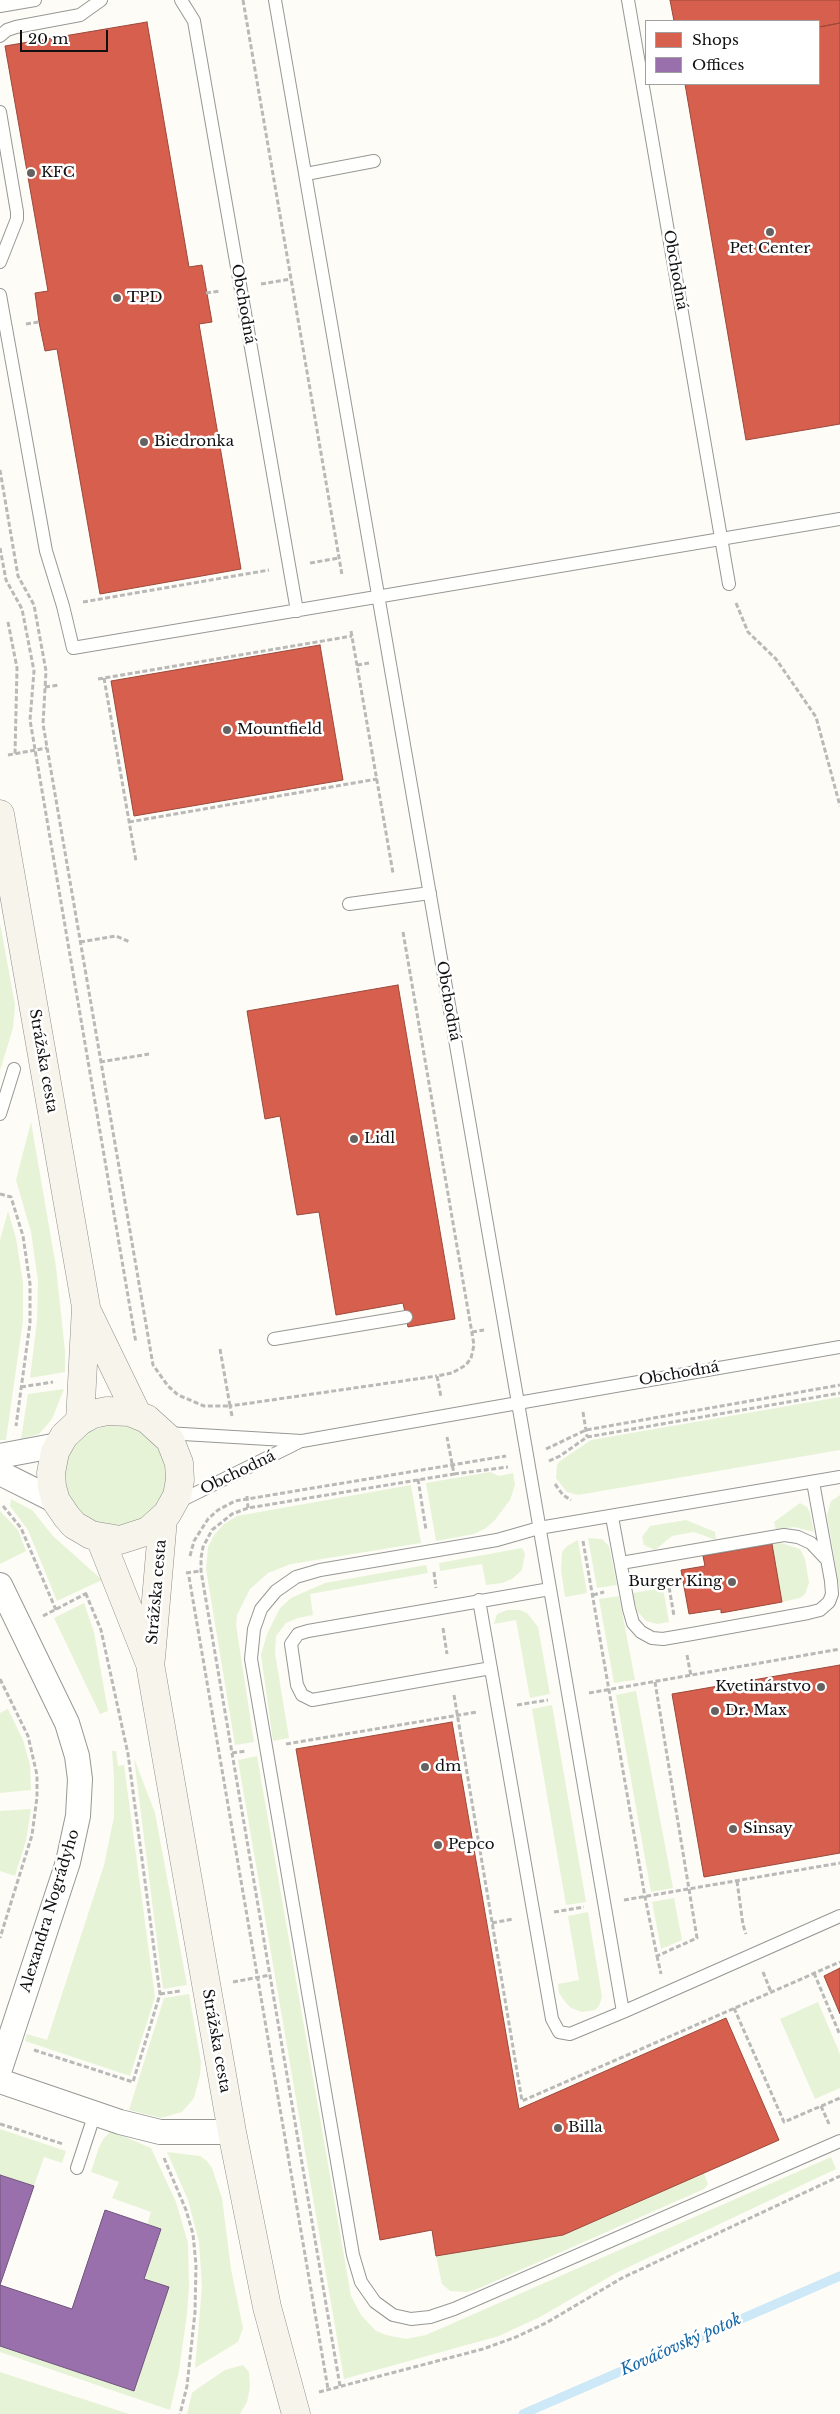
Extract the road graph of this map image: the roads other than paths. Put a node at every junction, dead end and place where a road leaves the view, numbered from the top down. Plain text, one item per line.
1 (35, 0) edge
2 (101, 0) edge
3 (181, 0) edge
4 (275, 0) edge
5 (628, 0) edge
6 (0, 6) edge
7 (0, 36) edge
8 (0, 112) edge
9 (374, 162) dead end
10 (306, 174) junction
11 (0, 262) edge
12 (0, 295) edge
13 (840, 519) edge
14 (720, 540) junction
15 (729, 584) road end
16 (379, 598) junction
17 (296, 612) junction
18 (0, 814) edge
19 (4, 856) edge
20 (430, 893) junction
21 (349, 904) dead end
22 (14, 1069) dead end
23 (0, 1114) edge
24 (86, 1308) junction
25 (406, 1317) dead end
26 (274, 1339) dead end
27 (840, 1347) edge
28 (518, 1403) junction
29 (137, 1414) junction
30 (80, 1421) junction
31 (165, 1433) junction
32 (302, 1441) junction
33 (58, 1445) junction
34 (0, 1456) edge
35 (0, 1473) edge
36 (840, 1477) edge
37 (813, 1482) junction
38 (56, 1501) junction
39 (168, 1511) junction
40 (612, 1517) junction
41 (539, 1528) junction
42 (100, 1538) junction
43 (827, 1561) junction
44 (621, 1563) junction
45 (0, 1585) edge
46 (550, 1588) junction
47 (480, 1600) junction
48 (150, 1664) junction
49 (491, 1668) junction
50 (840, 1916) edge
51 (623, 2012) junction
52 (0, 2070) edge
53 (0, 2081) edge
54 (94, 2113) junction
55 (232, 2132) junction
56 (840, 2141) edge
57 (77, 2168) dead end
58 (294, 2407) edge

1 - 6 lane
2 - 7 lane
3 - 17 lane, Obchodná
4 - 10 lane, Obchodná
5 - 14 lane, Obchodná
8 - 11 lane
9 - 10 lane
10 - 16 lane, Obchodná
12 - 17 lane
13 - 14 lane
14 - 15 lane, Obchodná
14 - 16 lane
16 - 17 lane
16 - 20 lane, Obchodná
18 - 19 street, Strážska cesta
19 - 24 street, Strážska cesta
20 - 21 lane
20 - 28 lane, Obchodná
22 - 23 lane
24 - 29 street, Strážska cesta
24 - 30 street, Strážska cesta
25 - 26 lane
27 - 28 lane, Obchodná
28 - 32 lane, Obchodná
28 - 41 lane
29 - 30 street, Strážska cesta
29 - 31 street, Strážska cesta
30 - 33 street, Strážska cesta
31 - 32 lane, Obchodná
31 - 39 street, Strážska cesta
32 - 39 lane, Obchodná
33 - 34 street
33 - 38 street, Strážska cesta
35 - 38 street
36 - 37 lane
37 - 40 lane
37 - 43 lane
38 - 42 street, Strážska cesta
39 - 42 street, Strážska cesta
39 - 48 street, Strážska cesta
40 - 41 lane
40 - 44 lane
41 - 46 lane
41 - 56 lane
42 - 48 street, Strážska cesta
43 - 44 lane
43 - 44 lane
45 - 52 street, Alexandra Nográdyho
46 - 47 lane
46 - 51 lane
47 - 49 lane
47 - 49 lane
48 - 55 street, Strážska cesta
49 - 51 lane
50 - 51 lane
53 - 54 street
54 - 55 street
54 - 57 lane
55 - 58 street, Strážska cesta

